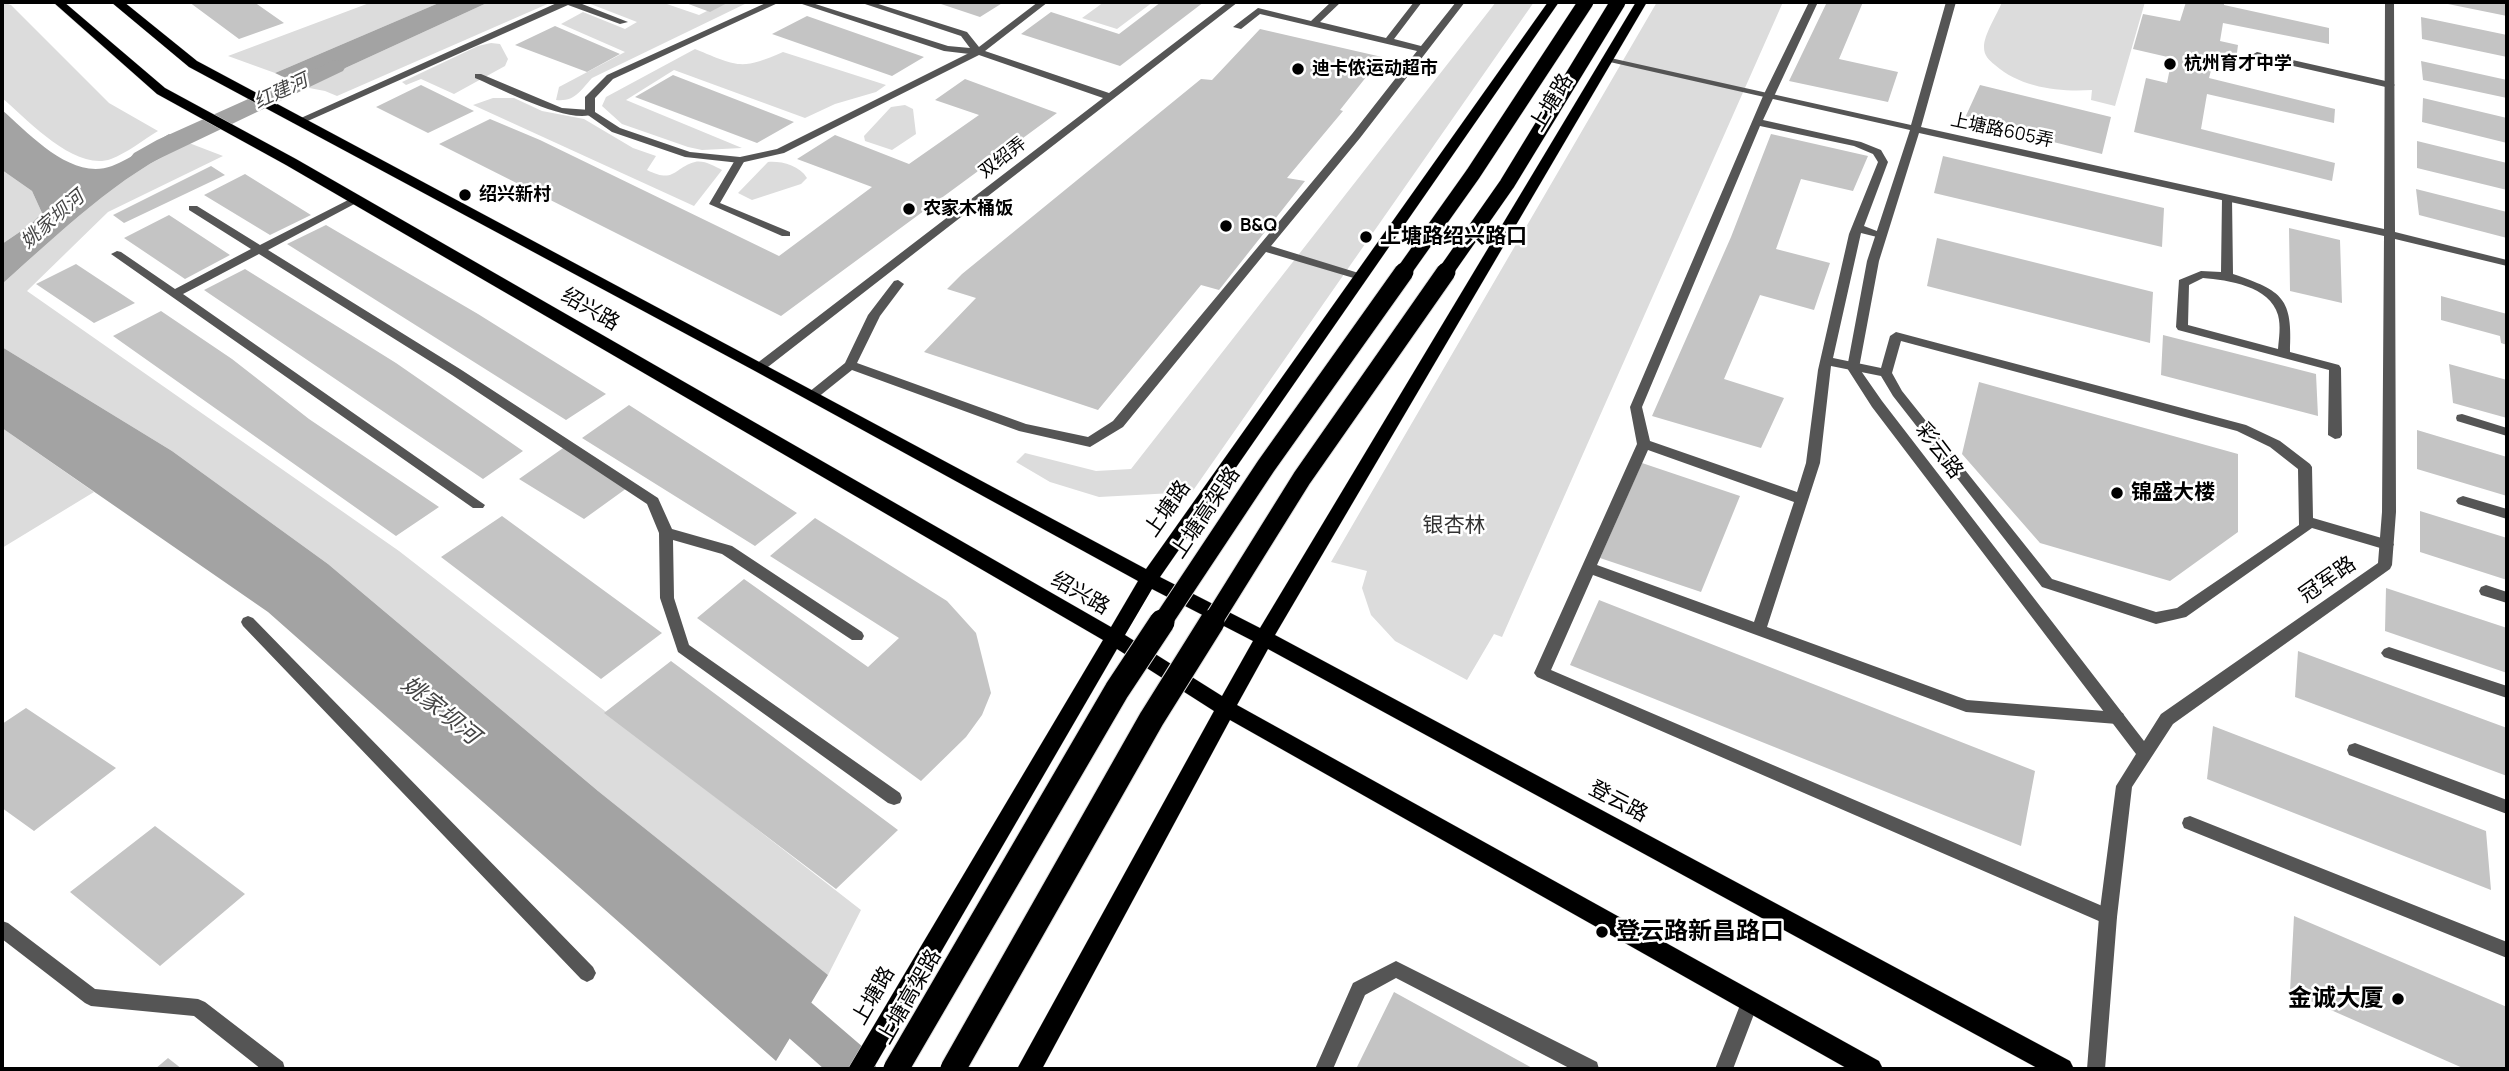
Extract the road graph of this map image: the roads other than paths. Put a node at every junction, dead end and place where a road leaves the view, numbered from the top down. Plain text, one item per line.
1 (58, 2) edge
2 (117, 2) edge
3 (568, 2) edge
4 (775, 2) edge
5 (801, 2) edge
6 (864, 2) edge
7 (1043, 2) edge
8 (1233, 2) edge
9 (1336, 2) edge
10 (1418, 2) edge
11 (1460, 2) edge
12 (1554, 2) edge
13 (1586, 2) edge
14 (1618, 2) edge
15 (1642, 2) edge
16 (1813, 2) edge
17 (1951, 2) edge
18 (2390, 2) edge
19 (623, 22) dead end
20 (1313, 24) junction
21 (1238, 27) dead end
22 (1388, 41) junction
23 (1423, 49) junction
24 (978, 51) junction
25 (2257, 55) dead end
26 (1606, 60) junction
27 (478, 76) dead end
28 (2390, 85) junction
29 (1768, 96) junction
30 (1110, 97) junction
31 (590, 113) junction
32 (297, 122) junction
33 (1757, 122) junction
34 (1915, 130) junction
35 (740, 160) junction
36 (2228, 198) junction
37 (356, 199) junction
38 (193, 208) dead end
39 (1857, 228) junction
40 (786, 234) dead end
41 (2390, 234) junction
42 (1881, 235) junction
43 (1264, 248) junction
44 (261, 250) junction
45 (117, 254) dead end
46 (2507, 263) edge
47 (2227, 276) junction
48 (1361, 277) junction
49 (898, 284) dead end
50 (175, 294) junction
51 (2284, 355) junction
52 (1826, 361) junction
53 (850, 365) junction
54 (760, 367) junction
55 (1853, 368) junction
56 (1886, 373) junction
57 (813, 395) junction
58 (2462, 418) dead end
59 (2507, 432) edge
60 (2334, 435) dead end
61 (1644, 444) junction
62 (1801, 499) junction
63 (2463, 501) dead end
64 (478, 505) dead end
65 (2507, 514) edge
66 (2305, 521) junction
67 (666, 533) junction
68 (2387, 545) junction
69 (1589, 568) junction
70 (1149, 579) junction
71 (2486, 591) dead end
72 (2507, 598) edge
73 (248, 622) dead end
74 (1759, 630) junction
75 (857, 636) dead end
76 (1113, 637) junction
77 (1264, 638) junction
78 (2389, 653) dead end
79 (2507, 692) edge
80 (1226, 708) junction
81 (2117, 718) junction
82 (2355, 750) dead end
83 (2145, 754) junction
84 (894, 798) dead end
85 (2507, 807) edge
86 (2190, 823) dead end
87 (2108, 917) junction
88 (2, 929) edge
89 (2507, 950) edge
90 (586, 973) dead end
91 (1750, 1002) junction
92 (276, 1069) edge
93 (860, 1069) edge
94 (896, 1069) edge
95 (954, 1069) edge
96 (1029, 1069) edge
97 (1324, 1069) edge
98 (1590, 1069) edge
99 (1724, 1069) edge
100 (1871, 1069) edge
101 (2062, 1069) edge
102 (2096, 1069) edge

1 - 37 main road, 绍兴路
2 - 32 main road, 绍兴路
3 - 19 street
3 - 32 street
4 - 31 street
5 - 24 street
6 - 24 street
7 - 24 street
8 - 30 street, 双绍弄
9 - 20 street
10 - 22 street
11 - 23 street
12 - 48 main road, 上塘路
13 - 94 highway, 上塘高架路, bridge
14 - 95 highway, bridge
15 - 26 main road, 上塘路
16 - 29 street
17 - 34 street
18 - 28 street, 冠军路
20 - 21 street
20 - 22 street
22 - 23 street
23 - 43 street
24 - 30 street
24 - 35 street
25 - 28 street
26 - 29 street, 上塘路605弄
26 - 77 main road, 上塘路
27 - 31 street
28 - 41 street, 冠军路
29 - 33 street
29 - 34 street, 上塘路605弄
30 - 54 street, 双绍弄
31 - 35 street
32 - 54 main road, 绍兴路
33 - 39 street
33 - 61 street
34 - 36 street, 上塘路605弄
34 - 42 street
35 - 40 street
36 - 41 street, 上塘路605弄
36 - 47 street
37 - 44 street
37 - 76 main road, 绍兴路
38 - 44 street
39 - 42 street
39 - 52 street
41 - 46 street, 上塘路605弄
41 - 68 street, 冠军路
42 - 55 street
43 - 48 street
43 - 53 street
44 - 50 street
44 - 67 street
45 - 50 street
47 - 51 street
47 - 51 street
48 - 70 main road, 上塘路
49 - 53 street
50 - 64 street
51 - 60 street
52 - 55 street
52 - 62 street
53 - 57 street
54 - 57 main road, 绍兴路
55 - 56 street
55 - 81 street, 彩云路
56 - 66 street
56 - 66 street
57 - 70 main road, 绍兴路
58 - 59 street
61 - 62 street
61 - 69 street
62 - 74 street
63 - 65 street
66 - 68 street
67 - 75 street
67 - 84 street
68 - 83 street, 冠军路
69 - 74 street
69 - 87 street
70 - 76 main road, 上塘路
70 - 77 main road, 登云路
71 - 72 street
73 - 90 street
74 - 81 street
76 - 80 main road
76 - 93 main road, 上塘路
77 - 80 main road, 上塘路
77 - 101 main road, 登云路
78 - 79 street
80 - 91 main road
80 - 96 main road, 上塘路
81 - 83 street, 彩云路
82 - 85 street
83 - 87 street, 冠军路
86 - 89 street
87 - 102 street, 冠军路
88 - 92 street
91 - 99 street
91 - 100 main road
97 - 98 street

